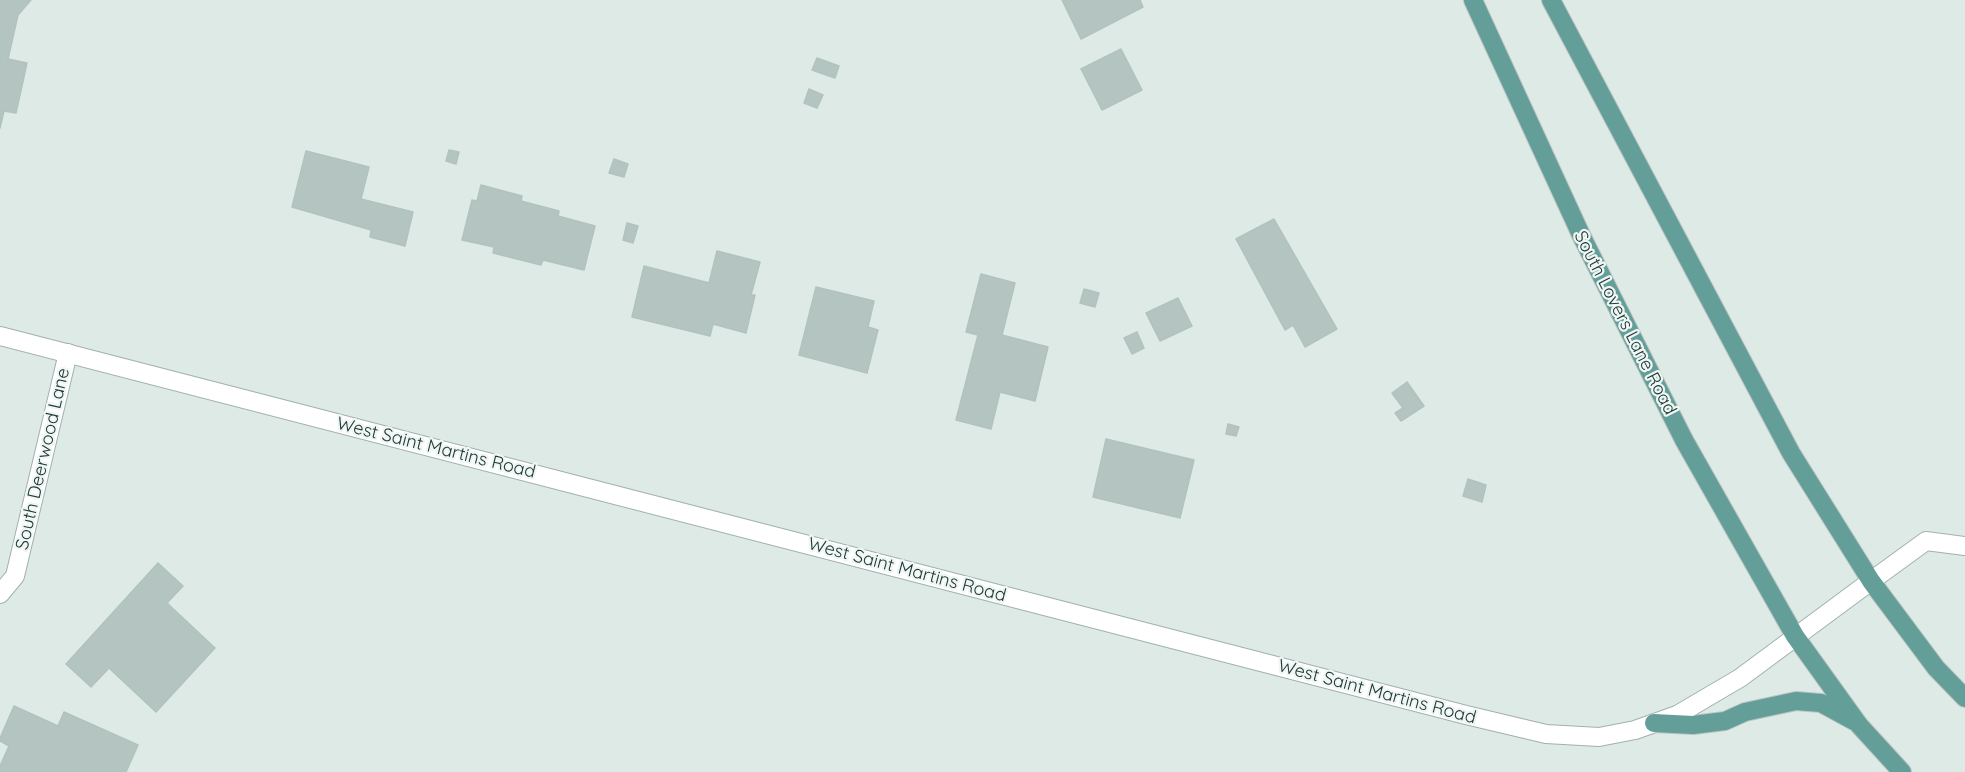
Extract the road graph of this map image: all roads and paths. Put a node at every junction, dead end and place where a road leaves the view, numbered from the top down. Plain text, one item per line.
1 (1473, 0) edge
2 (1551, 0) edge
3 (0, 336) edge
4 (68, 353) junction
5 (1965, 546) edge
6 (1871, 581) junction
7 (0, 594) edge
8 (1795, 636) junction
9 (1965, 698) edge
10 (1654, 723) junction
11 (1859, 725) junction
12 (1902, 772) edge

1 - 8 main road, South Lovers Lane Road
2 - 6 main road
3 - 4 street, West Saint Martins Road
4 - 7 street, South Deerwood Lane
4 - 10 street, West Saint Martins Road
5 - 6 street, West Saint Martins Road
6 - 8 street, West Saint Martins Road
6 - 9 main road
8 - 10 street, West Saint Martins Road
8 - 11 main road
10 - 11 main road
11 - 12 main road

